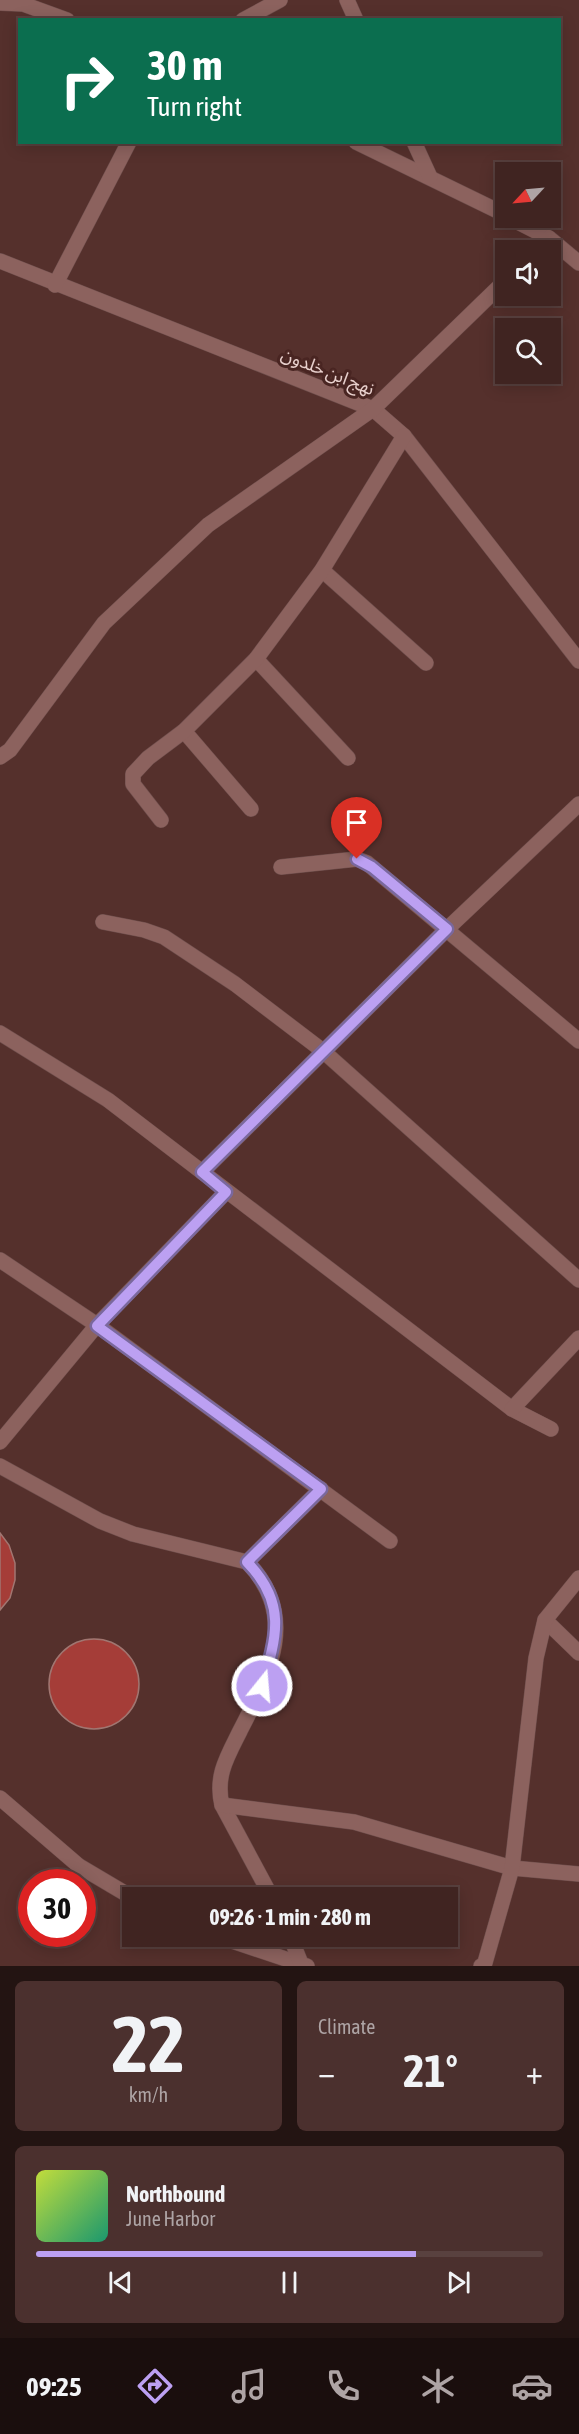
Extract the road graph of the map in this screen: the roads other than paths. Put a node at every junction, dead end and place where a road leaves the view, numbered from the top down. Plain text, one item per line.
1 (280, 0) edge
2 (347, 0) edge
3 (25, 2) edge
4 (0, 3) edge
5 (62, 18) edge
6 (247, 18) edge
7 (355, 18) edge
8 (128, 144) edge
9 (360, 144) edge
10 (415, 144) edge
11 (430, 177) junction
12 (495, 210) edge
13 (530, 228) edge
14 (549, 238) joint
15 (0, 261) edge
16 (579, 263) edge
17 (55, 285) junction
18 (495, 291) edge
19 (373, 409) junction
20 (404, 436) junction
21 (322, 570) junction
22 (256, 659) junction
23 (579, 661) edge
24 (426, 663) dead end
25 (184, 731) junction
26 (0, 757) edge
27 (348, 758) dead end
28 (579, 804) edge
29 (251, 809) dead end
30 (161, 820) dead end
31 (281, 867) dead end
32 (103, 922) dead end
33 (447, 929) junction
34 (0, 1034) edge
35 (579, 1041) edge
36 (323, 1052) junction
37 (202, 1172) junction
38 (226, 1192) junction
39 (0, 1260) edge
40 (579, 1280) edge
41 (97, 1326) junction
42 (579, 1338) edge
43 (512, 1409) junction
44 (550, 1429) dead end
45 (0, 1442) edge
46 (0, 1466) edge
47 (321, 1489) junction
48 (390, 1541) dead end
49 (247, 1562) junction
50 (579, 1578) edge
51 (545, 1620) junction
52 (579, 1653) edge
53 (0, 1798) edge
54 (222, 1805) junction
55 (512, 1868) junction
56 (579, 1874) edge
57 (266, 1887) edge
58 (122, 1892) edge
59 (249, 1947) edge
60 (295, 1947) edge
61 (304, 1966) edge
62 (484, 1966) edge

1 - 6 street
2 - 7 street
3 - 4 street
3 - 5 street
8 - 17 street
9 - 11 street
10 - 11 street
11 - 12 street
13 - 14 street
14 - 16 street
15 - 17 street, نهج ابن خلدون
17 - 19 street, نهج ابن خلدون
18 - 19 street
19 - 20 street, نهج ابن خلدون
19 - 26 street
20 - 21 street
20 - 23 street, نهج ابن خلدون
21 - 22 street
21 - 24 street
22 - 25 street
22 - 27 street
25 - 29 street
25 - 30 street
28 - 33 street
31 - 33 street
32 - 36 street
33 - 35 street
33 - 36 street
34 - 37 street
36 - 37 street
36 - 40 street
37 - 38 street
38 - 41 street
38 - 43 street
39 - 41 street
41 - 45 street
41 - 47 street
42 - 43 street
43 - 44 street
46 - 49 street
47 - 48 street
47 - 49 street
49 - 54 street
50 - 51 street
51 - 52 street
51 - 55 street
53 - 58 street
54 - 55 street
54 - 57 street
55 - 56 street
55 - 62 street
59 - 61 street
60 - 61 street

